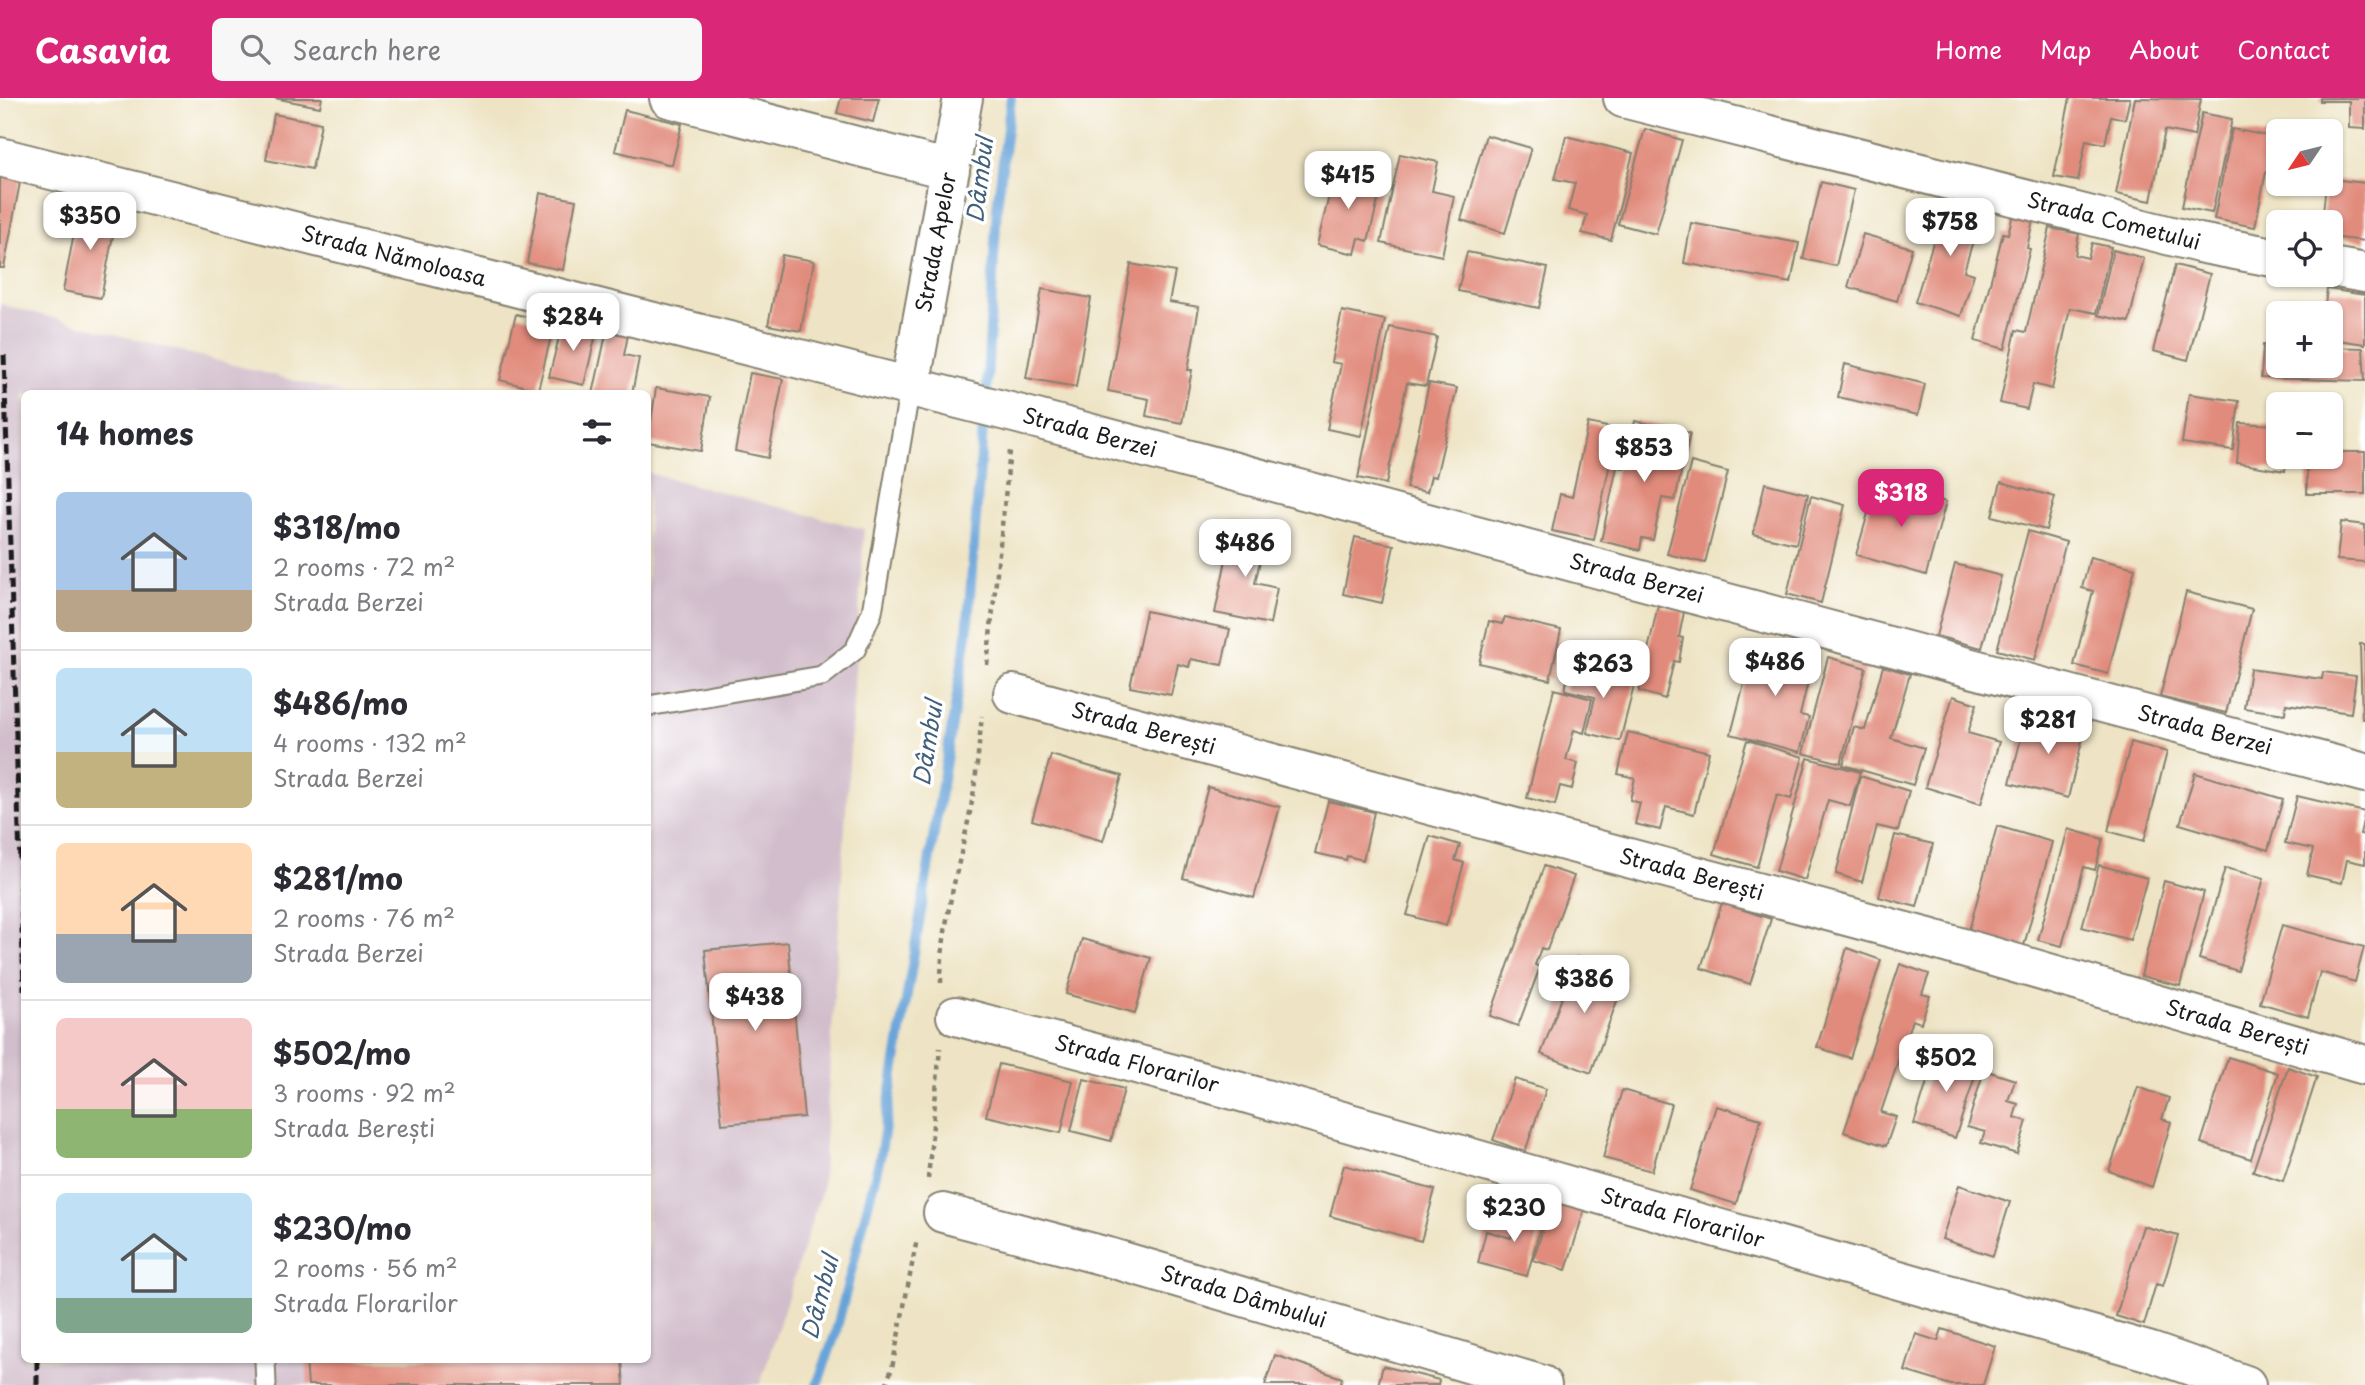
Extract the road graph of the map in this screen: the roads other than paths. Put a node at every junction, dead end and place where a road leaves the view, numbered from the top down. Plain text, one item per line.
1 (669, 98) edge
2 (963, 98) edge
3 (1623, 98) edge
4 (0, 157) edge
5 (950, 170) junction
6 (2266, 256) edge
7 (2343, 269) edge
8 (2365, 273) edge
9 (927, 391) junction
10 (1000, 685) road end
11 (651, 705) edge
12 (2365, 774) edge
13 (946, 1014) road end
14 (2365, 1065) edge
15 (929, 1211) road end
16 (265, 1363) edge
17 (266, 1385) edge
18 (1542, 1385) edge
19 (2246, 1385) edge

1 - 5 street
2 - 5 street, Strada Apelor
3 - 6 street, Strada Cometului
4 - 9 street, Strada Nămoloasa
5 - 9 street, Strada Apelor
7 - 8 street
9 - 11 lane
9 - 12 street, Strada Berzei
10 - 14 street, Strada Berești
13 - 19 street, Strada Florarilor
15 - 18 street, Strada Dâmbului
16 - 17 lane

